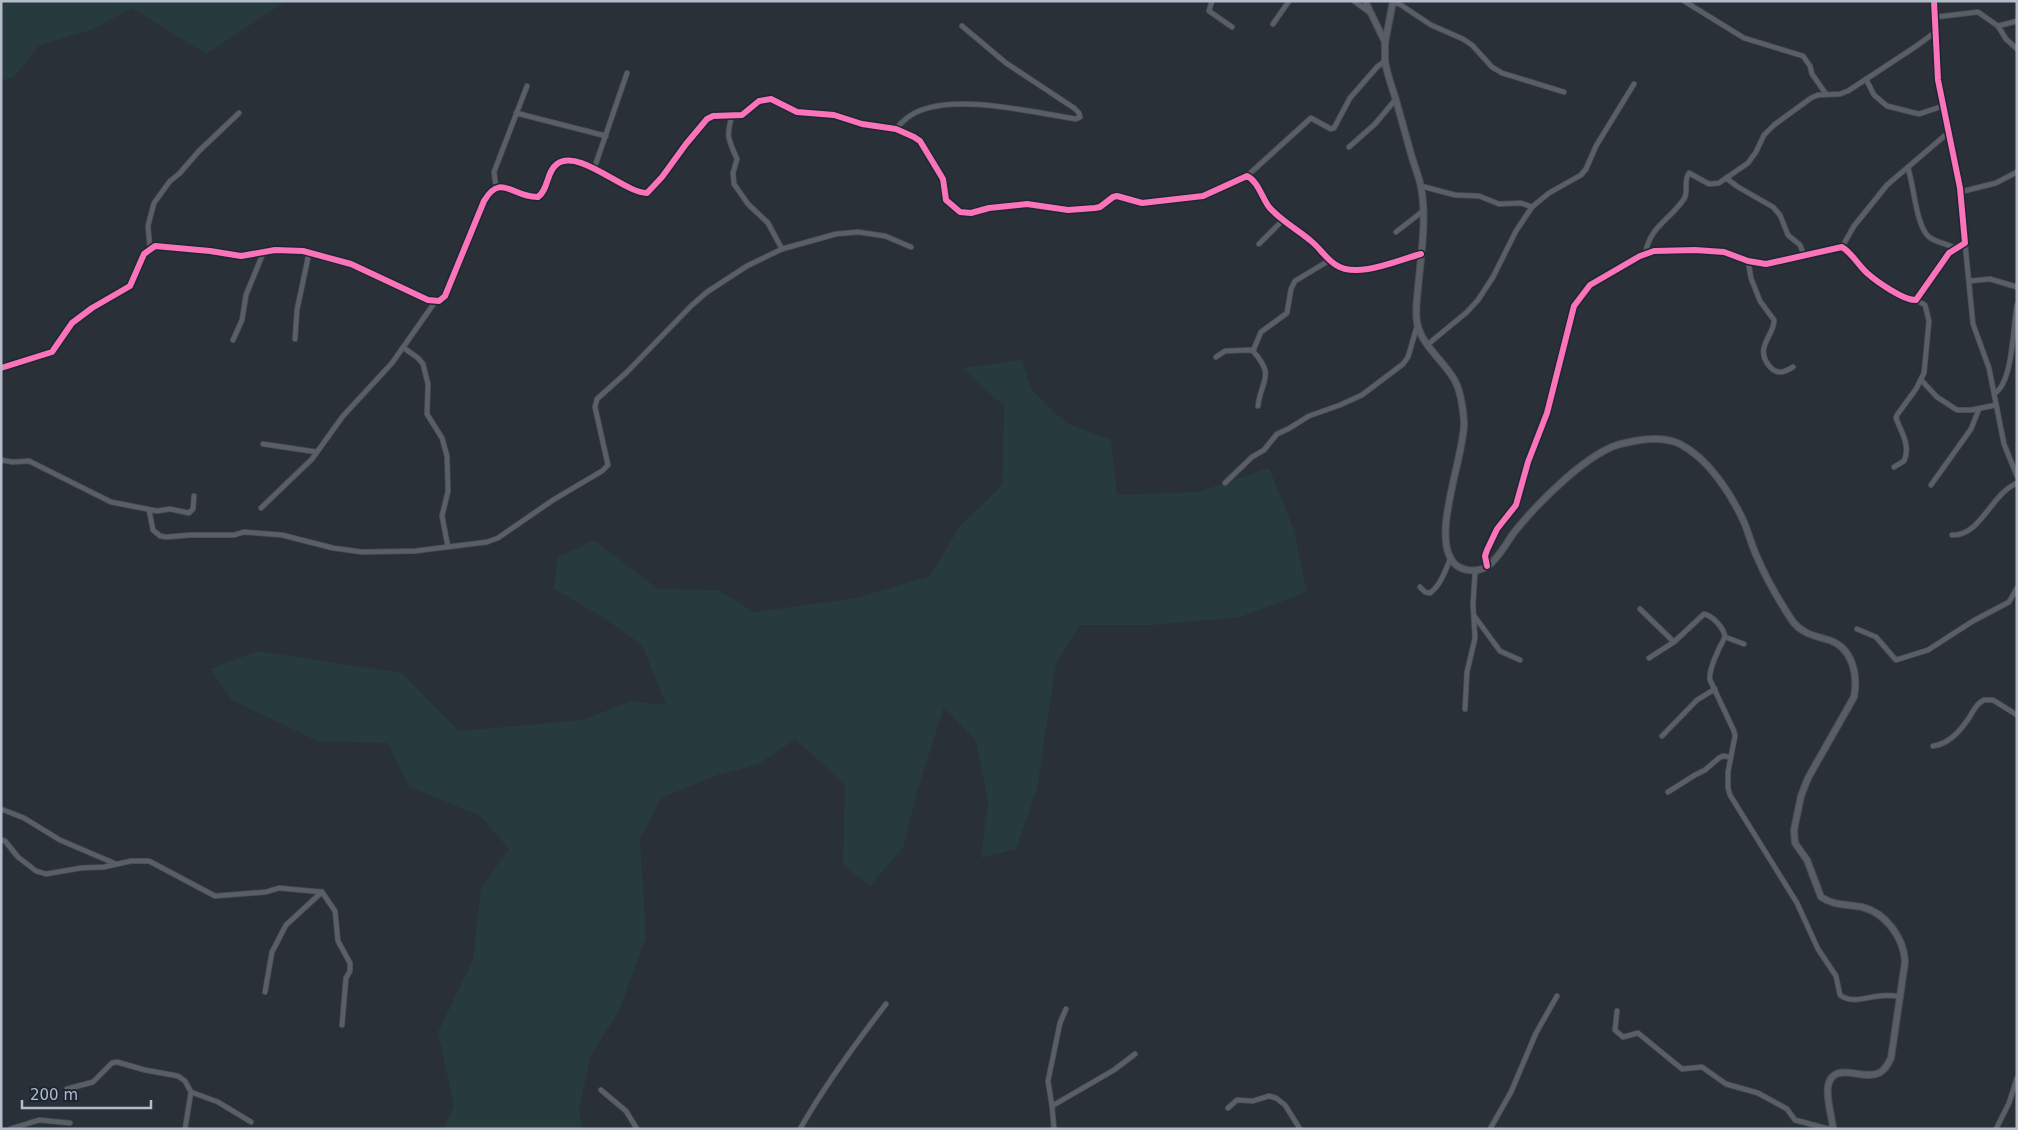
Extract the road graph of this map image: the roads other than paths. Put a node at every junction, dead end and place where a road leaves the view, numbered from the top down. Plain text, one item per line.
1 (1212, 1) edge
2 (1289, 1) edge
3 (1354, 1) edge
4 (1364, 1) edge
5 (1684, 1) edge
6 (1934, 1) edge
7 (1393, 2) edge
8 (1369, 12) junction
9 (1936, 17) junction
10 (2017, 21) edge
11 (1273, 24) dead end
12 (962, 26) dead end
13 (1998, 26) junction
14 (1232, 27) dead end
15 (1936, 31) junction
16 (1385, 43) junction
17 (2017, 49) edge
18 (1385, 61) junction
19 (626, 73) dead end
20 (1866, 79) junction
21 (1634, 84) dead end
22 (527, 86) dead end
23 (1564, 92) dead end
24 (1826, 94) junction
25 (1396, 100) junction
26 (1943, 106) junction
27 (239, 113) dead end
28 (516, 114) junction
29 (732, 115) junction
30 (896, 128) junction
31 (1949, 132) junction
32 (606, 136) junction
33 (1349, 147) dead end
34 (1908, 168) junction
35 (594, 169) junction
36 (2017, 172) edge
37 (1247, 176) junction
38 (1726, 178) junction
39 (1421, 186) junction
40 (496, 187) junction
41 (1960, 192) junction
42 (1532, 207) junction
43 (1423, 211) junction
44 (1283, 220) junction
45 (1396, 232) dead end
46 (1259, 244) dead end
47 (1965, 244) junction
48 (1842, 247) junction
49 (911, 248) dead end
50 (1955, 248) junction
51 (150, 249) junction
52 (782, 249) junction
53 (264, 252) junction
54 (309, 253) junction
55 (1421, 254) junction
56 (1645, 254) junction
57 (1804, 256) junction
58 (1330, 260) junction
59 (1748, 260) junction
60 (1968, 281) junction
61 (2017, 287) edge
62 (1916, 300) junction
63 (435, 302) junction
64 (2017, 305) edge
65 (1418, 325) junction
66 (295, 339) dead end
67 (233, 340) dead end
68 (1427, 345) junction
69 (404, 348) junction
70 (1253, 351) junction
71 (1216, 357) dead end
72 (1, 368) edge
73 (1793, 368) dead end
74 (1922, 381) junction
75 (1995, 394) junction
76 (1996, 405) junction
77 (1258, 406) dead end
78 (1979, 408) junction
79 (263, 444) dead end
80 (317, 452) junction
81 (1, 460) edge
82 (1894, 468) dead end
83 (2017, 476) edge
84 (1225, 483) dead end
85 (2017, 483) edge
86 (1931, 485) dead end
87 (194, 496) dead end
88 (261, 508) dead end
89 (150, 510) junction
90 (1952, 535) dead end
91 (448, 547) junction
92 (1451, 557) junction
93 (1487, 566) junction
94 (1479, 570) junction
95 (1420, 587) dead end
96 (2017, 588) edge
97 (1640, 609) dead end
98 (1474, 616) junction
99 (1857, 629) dead end
100 (1725, 637) junction
101 (1674, 642) junction
102 (1744, 644) dead end
103 (1649, 658) dead end
104 (1520, 660) dead end
105 (1714, 689) junction
106 (1466, 708) dead end
107 (2017, 715) edge
108 (1662, 736) dead end
109 (1933, 746) dead end
110 (1730, 757) junction
111 (1668, 792) dead end
112 (1, 809) edge
113 (1, 840) edge
114 (117, 864) junction
115 (322, 892) junction
116 (266, 992) dead end
117 (1557, 996) dead end
118 (1900, 996) junction
119 (886, 1004) dead end
120 (1066, 1009) dead end
121 (1617, 1011) dead end
122 (342, 1025) dead end
123 (1136, 1054) dead end
124 (2017, 1078) edge
125 (67, 1089) dead end
126 (602, 1090) dead end
127 (191, 1092) junction
128 (1052, 1106) junction
129 (1228, 1108) dead end
130 (251, 1122) dead end
131 (70, 1123) dead end
132 (10, 1129) edge
133 (185, 1129) edge
134 (638, 1129) edge
135 (800, 1129) edge
136 (1054, 1129) edge
137 (1300, 1129) edge
138 (1490, 1129) edge
139 (1831, 1129) edge
140 (1996, 1129) edge

1 - 14 street
2 - 11 street
3 - 8 street
4 - 8 street
5 - 24 street
6 - 9 street
7 - 16 main road
7 - 23 street
8 - 16 street
9 - 13 street
9 - 15 street
10 - 13 street
12 - 30 street
13 - 17 street
15 - 20 street
15 - 26 street
16 - 18 main road
18 - 25 main road
18 - 37 street
19 - 32 street
20 - 24 street
20 - 26 street
21 - 42 street
22 - 28 street
24 - 38 street
25 - 33 street
25 - 39 main road
26 - 31 street
27 - 51 street
28 - 32 street
28 - 40 street
29 - 30 street
29 - 35 street
29 - 52 street
30 - 37 street
31 - 34 street
31 - 41 street
32 - 35 street
34 - 48 street
34 - 50 street
35 - 40 street
36 - 41 street
37 - 44 street
38 - 56 street
38 - 57 street
39 - 42 street
39 - 43 main road
40 - 63 street
41 - 47 street
42 - 68 street
43 - 45 street
43 - 55 main road
44 - 46 street
44 - 58 street
47 - 50 street
47 - 60 street
48 - 57 street
48 - 62 street
49 - 52 street
50 - 62 street
51 - 53 street
51 - 72 street
52 - 91 street
53 - 54 street
53 - 67 street
54 - 63 street
54 - 66 street
55 - 58 street
55 - 65 main road
56 - 59 street
56 - 93 street
57 - 59 street
58 - 70 street
59 - 73 street
60 - 61 street
60 - 75 street
62 - 74 street
63 - 69 street
64 - 75 street
65 - 68 main road
65 - 84 street
68 - 92 main road
69 - 80 street
69 - 91 street
70 - 71 street
70 - 77 street
74 - 78 street
74 - 82 street
75 - 76 street
76 - 78 street
76 - 83 street
78 - 86 street
79 - 80 street
80 - 88 street
81 - 89 street
85 - 90 street
87 - 89 street
89 - 91 street
92 - 94 main road
92 - 95 street
93 - 94 main road
93 - 118 main road
94 - 98 street
96 - 99 street
97 - 101 street
98 - 104 street
98 - 106 street
100 - 101 street
100 - 102 street
100 - 105 street
101 - 103 street
105 - 108 street
105 - 110 street
107 - 109 street
110 - 111 street
110 - 118 street
112 - 114 street
113 - 114 street
114 - 115 street
115 - 116 street
115 - 122 street
117 - 138 street
118 - 139 main road
119 - 135 street
120 - 128 street
121 - 139 street
123 - 128 street
124 - 140 street
125 - 127 street
126 - 134 street
127 - 130 street
127 - 133 street
128 - 136 street
129 - 137 street
131 - 132 street

